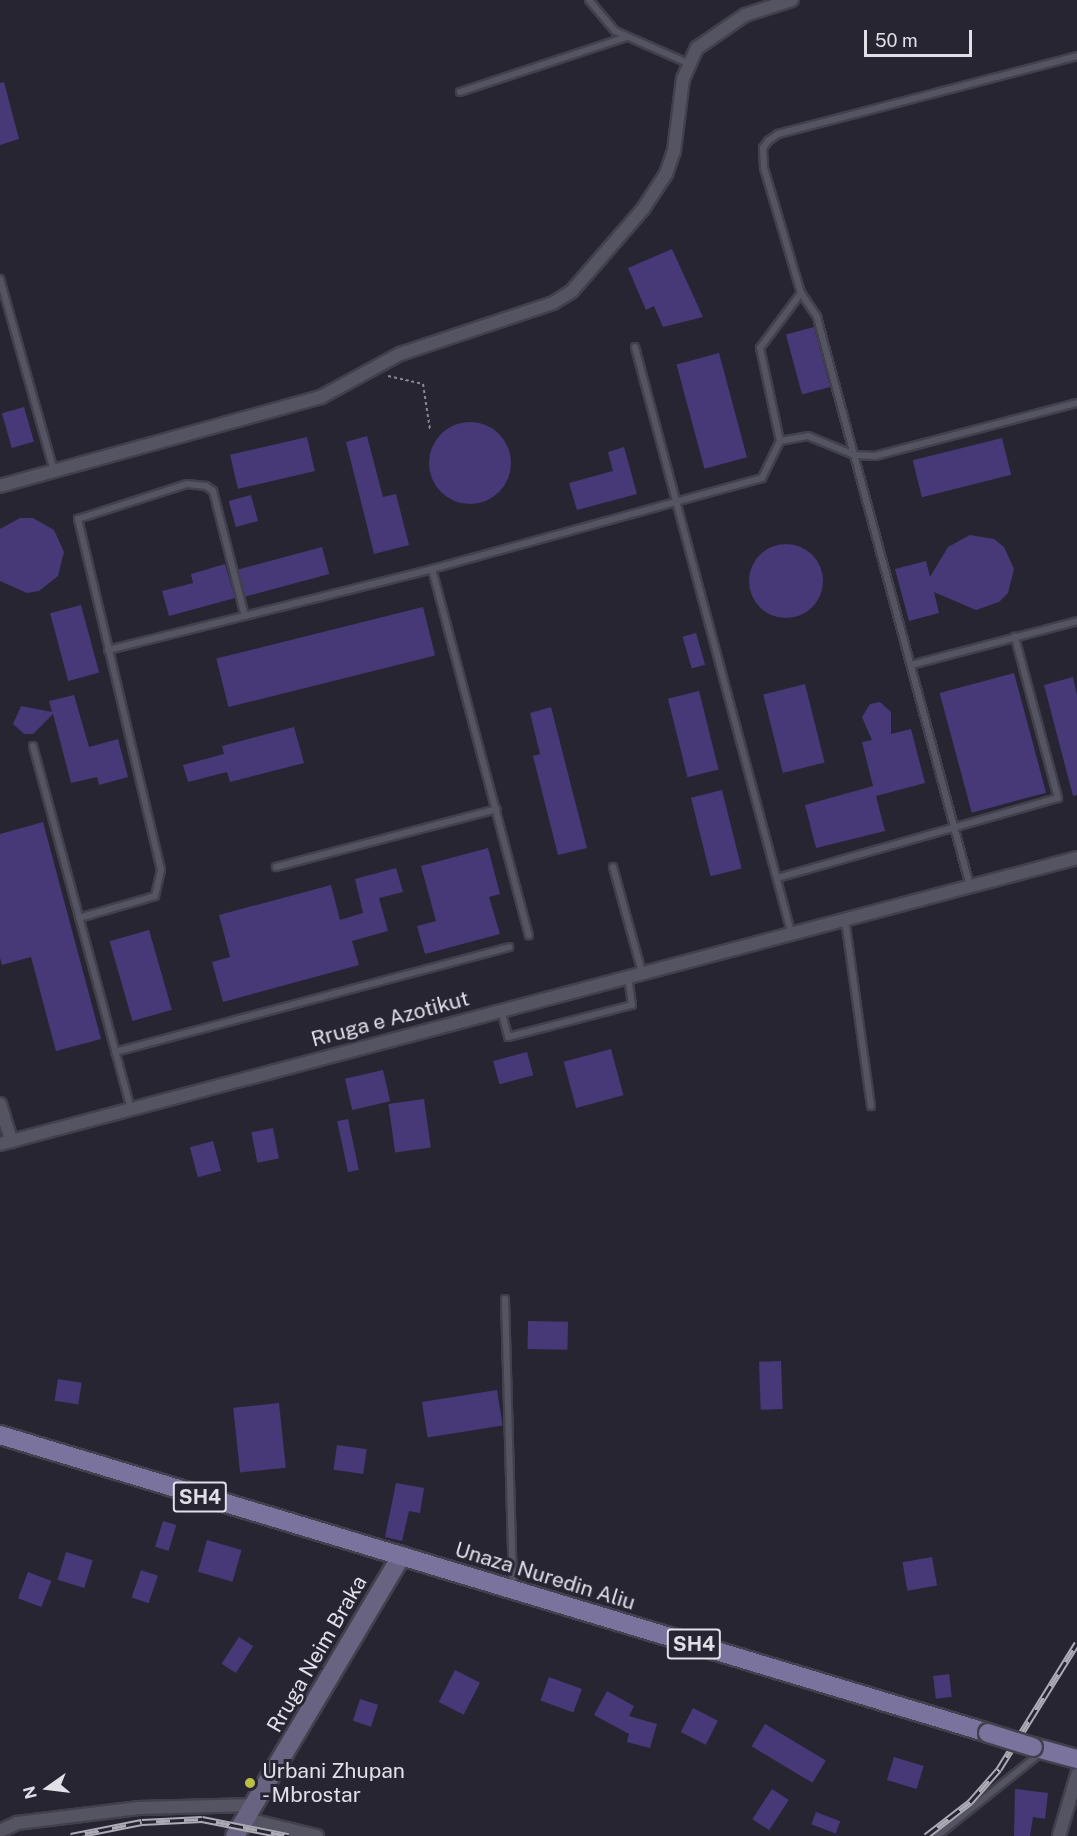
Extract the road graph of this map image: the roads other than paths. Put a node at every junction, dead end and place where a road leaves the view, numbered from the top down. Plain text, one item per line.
1 (589, 0) edge
2 (792, 0) edge
3 (626, 37) junction
4 (1077, 56) edge
5 (688, 63) junction
6 (460, 92) dead end
7 (0, 279) edge
8 (801, 293) junction
9 (635, 347) dead end
10 (1077, 403) edge
11 (780, 441) junction
12 (854, 455) junction
13 (54, 471) junction
14 (0, 486) edge
15 (676, 501) junction
16 (432, 569) junction
17 (243, 613) junction
18 (1077, 621) edge
19 (1015, 637) junction
20 (108, 650) junction
21 (911, 665) junction
22 (33, 746) dead end
23 (497, 808) junction
24 (955, 828) junction
25 (1077, 858) edge
26 (276, 867) dead end
27 (614, 867) dead end
28 (777, 878) junction
29 (970, 886) junction
30 (79, 918) junction
31 (845, 918) junction
32 (791, 932) junction
33 (529, 935) dead end
34 (509, 947) dead end
35 (642, 972) junction
36 (628, 976) junction
37 (501, 1010) junction
38 (115, 1052) junction
39 (0, 1104) edge
40 (871, 1106) dead end
41 (131, 1109) junction
42 (5, 1143) edge
43 (505, 1299) dead end
44 (0, 1435) edge
45 (401, 1556) junction
46 (513, 1590) junction
47 (1039, 1748) junction
48 (1077, 1759) edge
49 (1077, 1775) edge
50 (250, 1812) junction
51 (0, 1831) edge
52 (235, 1836) edge
53 (317, 1836) edge
54 (937, 1836) edge
55 (1059, 1836) edge

1 - 3 lane
2 - 5 street
3 - 5 lane
3 - 6 lane
4 - 8 lane
5 - 13 street
7 - 13 lane
8 - 11 lane
8 - 12 lane
9 - 15 lane
10 - 12 lane
11 - 12 lane
11 - 15 lane
12 - 21 lane
13 - 14 street
15 - 16 lane
15 - 28 lane
16 - 17 lane
16 - 23 lane
17 - 20 lane
17 - 20 lane
18 - 19 lane
19 - 21 lane
19 - 24 lane
20 - 30 lane
21 - 24 lane
22 - 30 lane
23 - 26 lane
23 - 33 lane
24 - 28 lane
24 - 29 lane
25 - 29 street, Rruga e Azotikut
27 - 35 lane
28 - 32 lane
29 - 31 street, Rruga e Azotikut
30 - 38 lane
31 - 32 street, Rruga e Azotikut
31 - 40 lane
32 - 35 street, Rruga e Azotikut
34 - 38 lane
35 - 36 street, Rruga e Azotikut
36 - 37 street, Rruga e Azotikut
36 - 37 lane
37 - 41 street, Rruga e Azotikut
38 - 41 lane
39 - 42 street
41 - 42 street, Rruga e Azotikut
43 - 46 lane
44 - 45 main road, Unaza Nuredin Aliu / SH4
45 - 46 main road, Unaza Nuredin Aliu / SH4
45 - 50 street, Rruga Neim Braka
46 - 47 main road, Unaza Nuredin Aliu / SH4, bridge
47 - 48 main road, Unaza Nuredin Aliu / SH4
47 - 54 lane
49 - 55 street
50 - 51 street
50 - 52 street, Rruga Neim Braka
50 - 53 street

